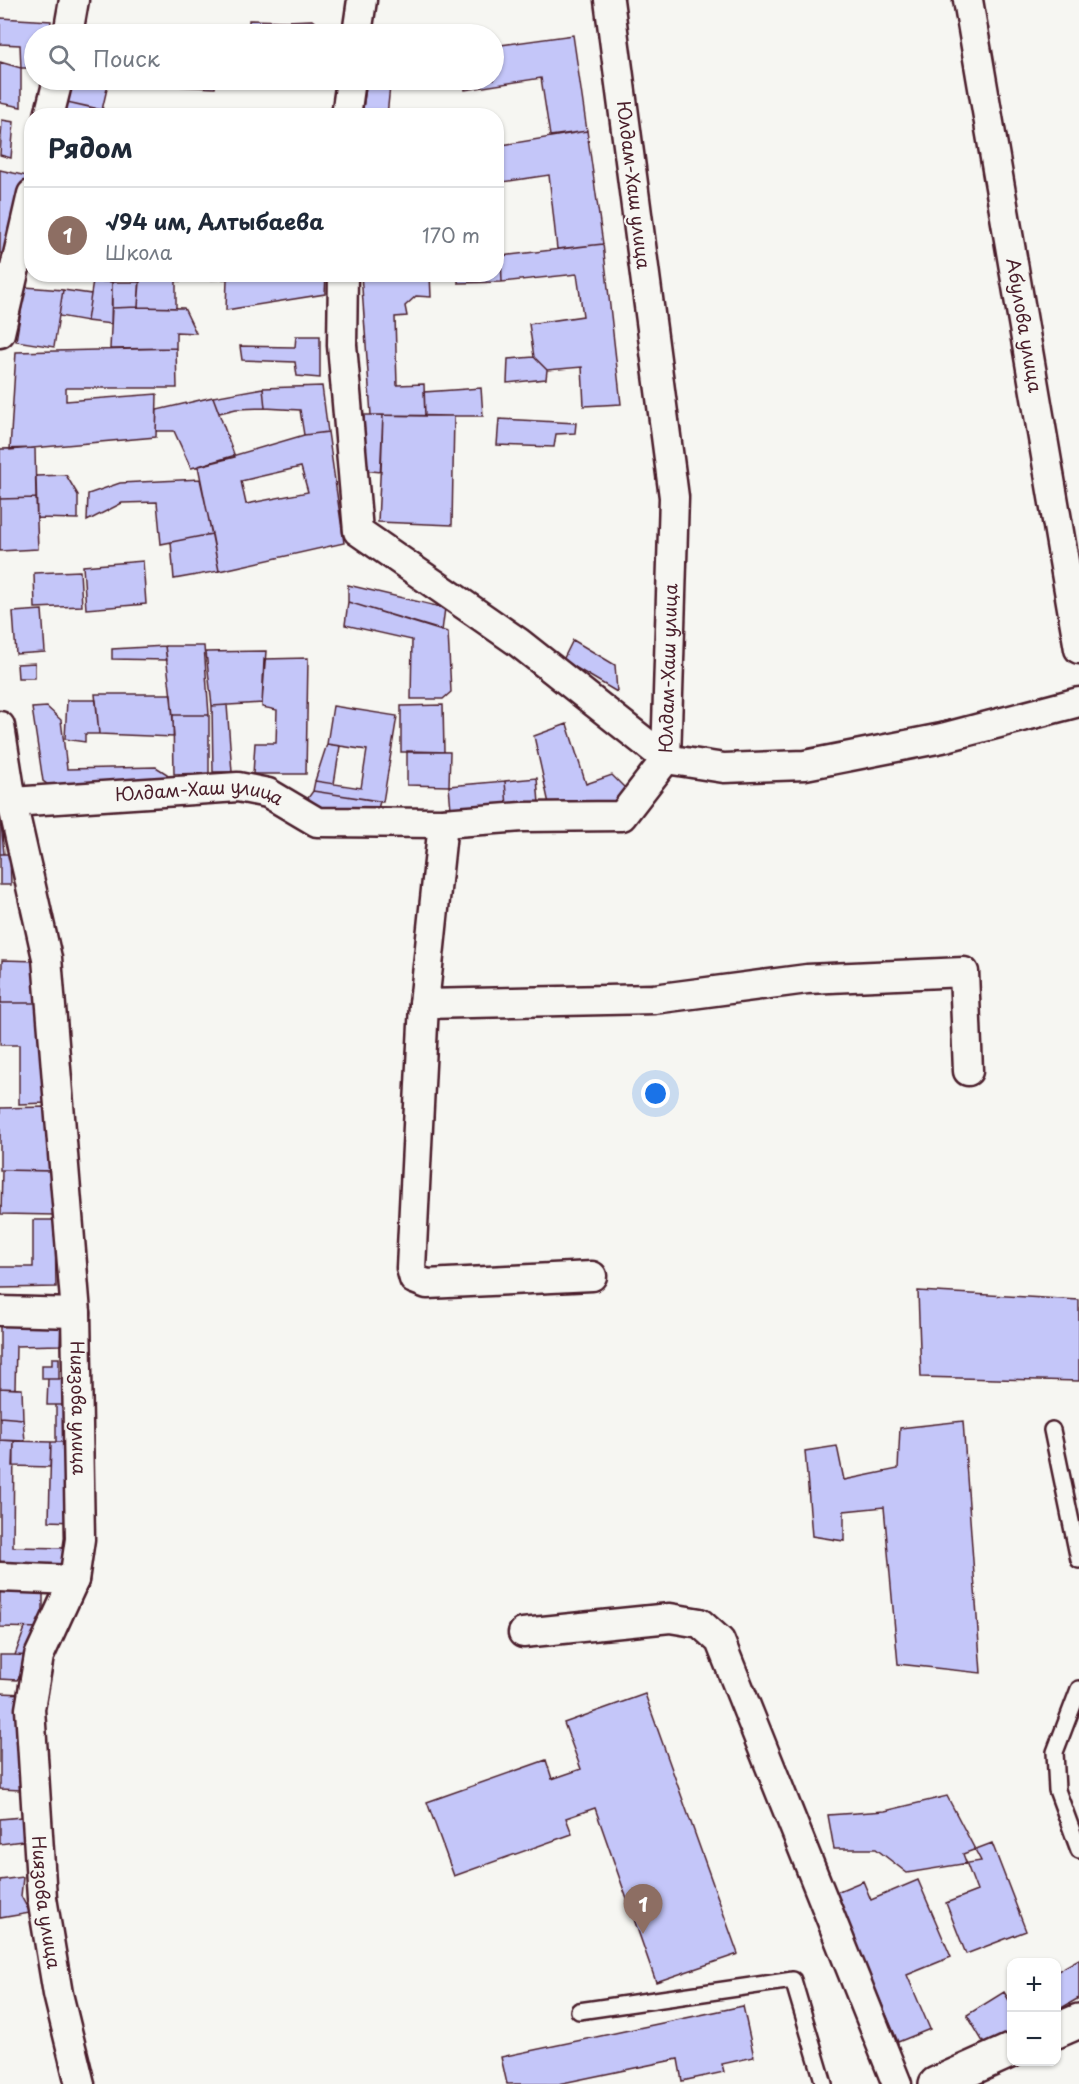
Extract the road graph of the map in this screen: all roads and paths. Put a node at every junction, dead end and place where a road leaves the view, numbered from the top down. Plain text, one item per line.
1 (74, 0) edge
2 (362, 0) edge
3 (609, 0) edge
4 (968, 0) edge
5 (70, 24) edge
6 (358, 24) edge
7 (55, 90) edge
8 (350, 90) edge
9 (51, 108) edge
10 (347, 108) edge
11 (24, 229) edge
12 (343, 282) edge
13 (0, 333) edge
14 (1079, 649) edge
15 (1079, 702) edge
16 (0, 726) edge
17 (666, 759) junction
18 (12, 802) junction
19 (443, 823) junction
20 (424, 1004) junction
21 (968, 1071) dead end
22 (592, 1276) dead end
23 (0, 1311) edge
24 (76, 1313) junction
25 (1052, 1430) dead end
26 (1079, 1560) edge
27 (0, 1577) edge
28 (74, 1580) junction
29 (524, 1633) dead end
30 (1079, 1689) edge
31 (1079, 1850) edge
32 (579, 2012) dead end
33 (1079, 2021) edge
34 (1061, 2029) edge
35 (1007, 2052) edge
36 (946, 2082) edge
37 (80, 2084) edge
38 (824, 2084) edge
39 (897, 2084) edge

1 - 5 street
2 - 6 street
3 - 17 street, Юлдам-Хаш улица
4 - 14 street, Абулова улица
7 - 9 street
8 - 10 street
11 - 13 street
12 - 17 street
15 - 17 street
16 - 18 street, Ниязова улица
17 - 19 street, Юлдам-Хаш улица
18 - 19 street, Юлдам-Хаш улица
18 - 24 street, Ниязова улица
19 - 20 street
20 - 21 street
20 - 22 street
23 - 24 street
24 - 28 street, Ниязова улица
25 - 26 lane
27 - 28 street
28 - 37 street, Ниязова улица
29 - 39 street
30 - 31 lane
32 - 38 lane
33 - 34 street
35 - 36 street

